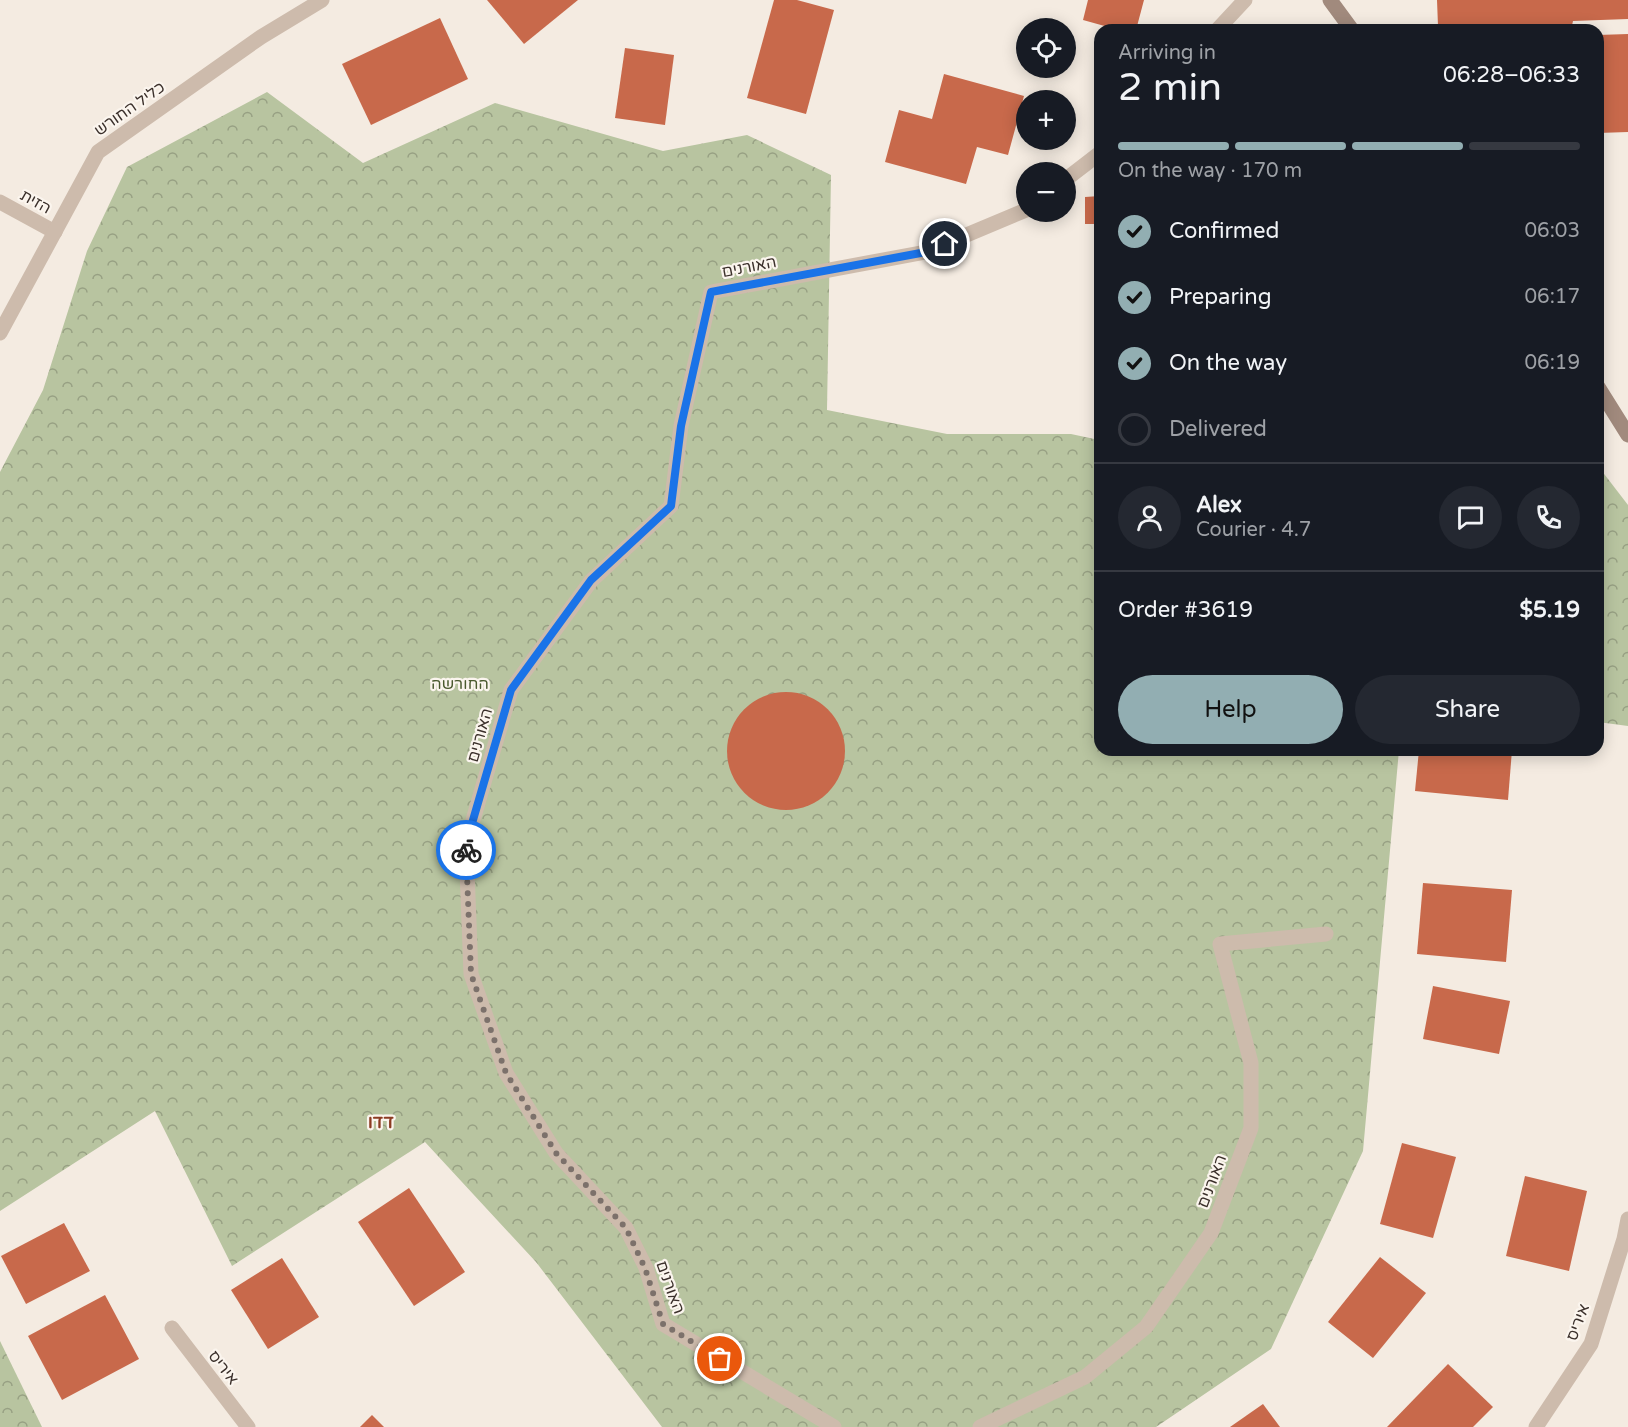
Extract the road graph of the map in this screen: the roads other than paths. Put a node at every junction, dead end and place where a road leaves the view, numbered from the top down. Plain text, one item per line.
1 (322, 0) edge
2 (1245, 0) edge
3 (1330, 0) edge
4 (1223, 24) edge
5 (1348, 24) edge
6 (1094, 158) edge
7 (1076, 172) edge
8 (0, 202) edge
9 (1016, 214) edge
10 (55, 232) junction
11 (0, 333) edge
12 (1604, 397) edge
13 (1628, 435) edge
14 (1326, 934) dead end
15 (1628, 1220) edge
16 (172, 1328) dead end
17 (248, 1427) edge
18 (834, 1427) edge
19 (980, 1427) edge
20 (1536, 1427) edge

1 - 10 street, כליל החורש
2 - 4 street
3 - 5 street
6 - 7 street
8 - 10 street, הזית
9 - 18 street, האורנים
10 - 11 street, כליל החורש
12 - 13 street
14 - 19 street, האורנים
15 - 20 street, איריס
16 - 17 street, איריס

